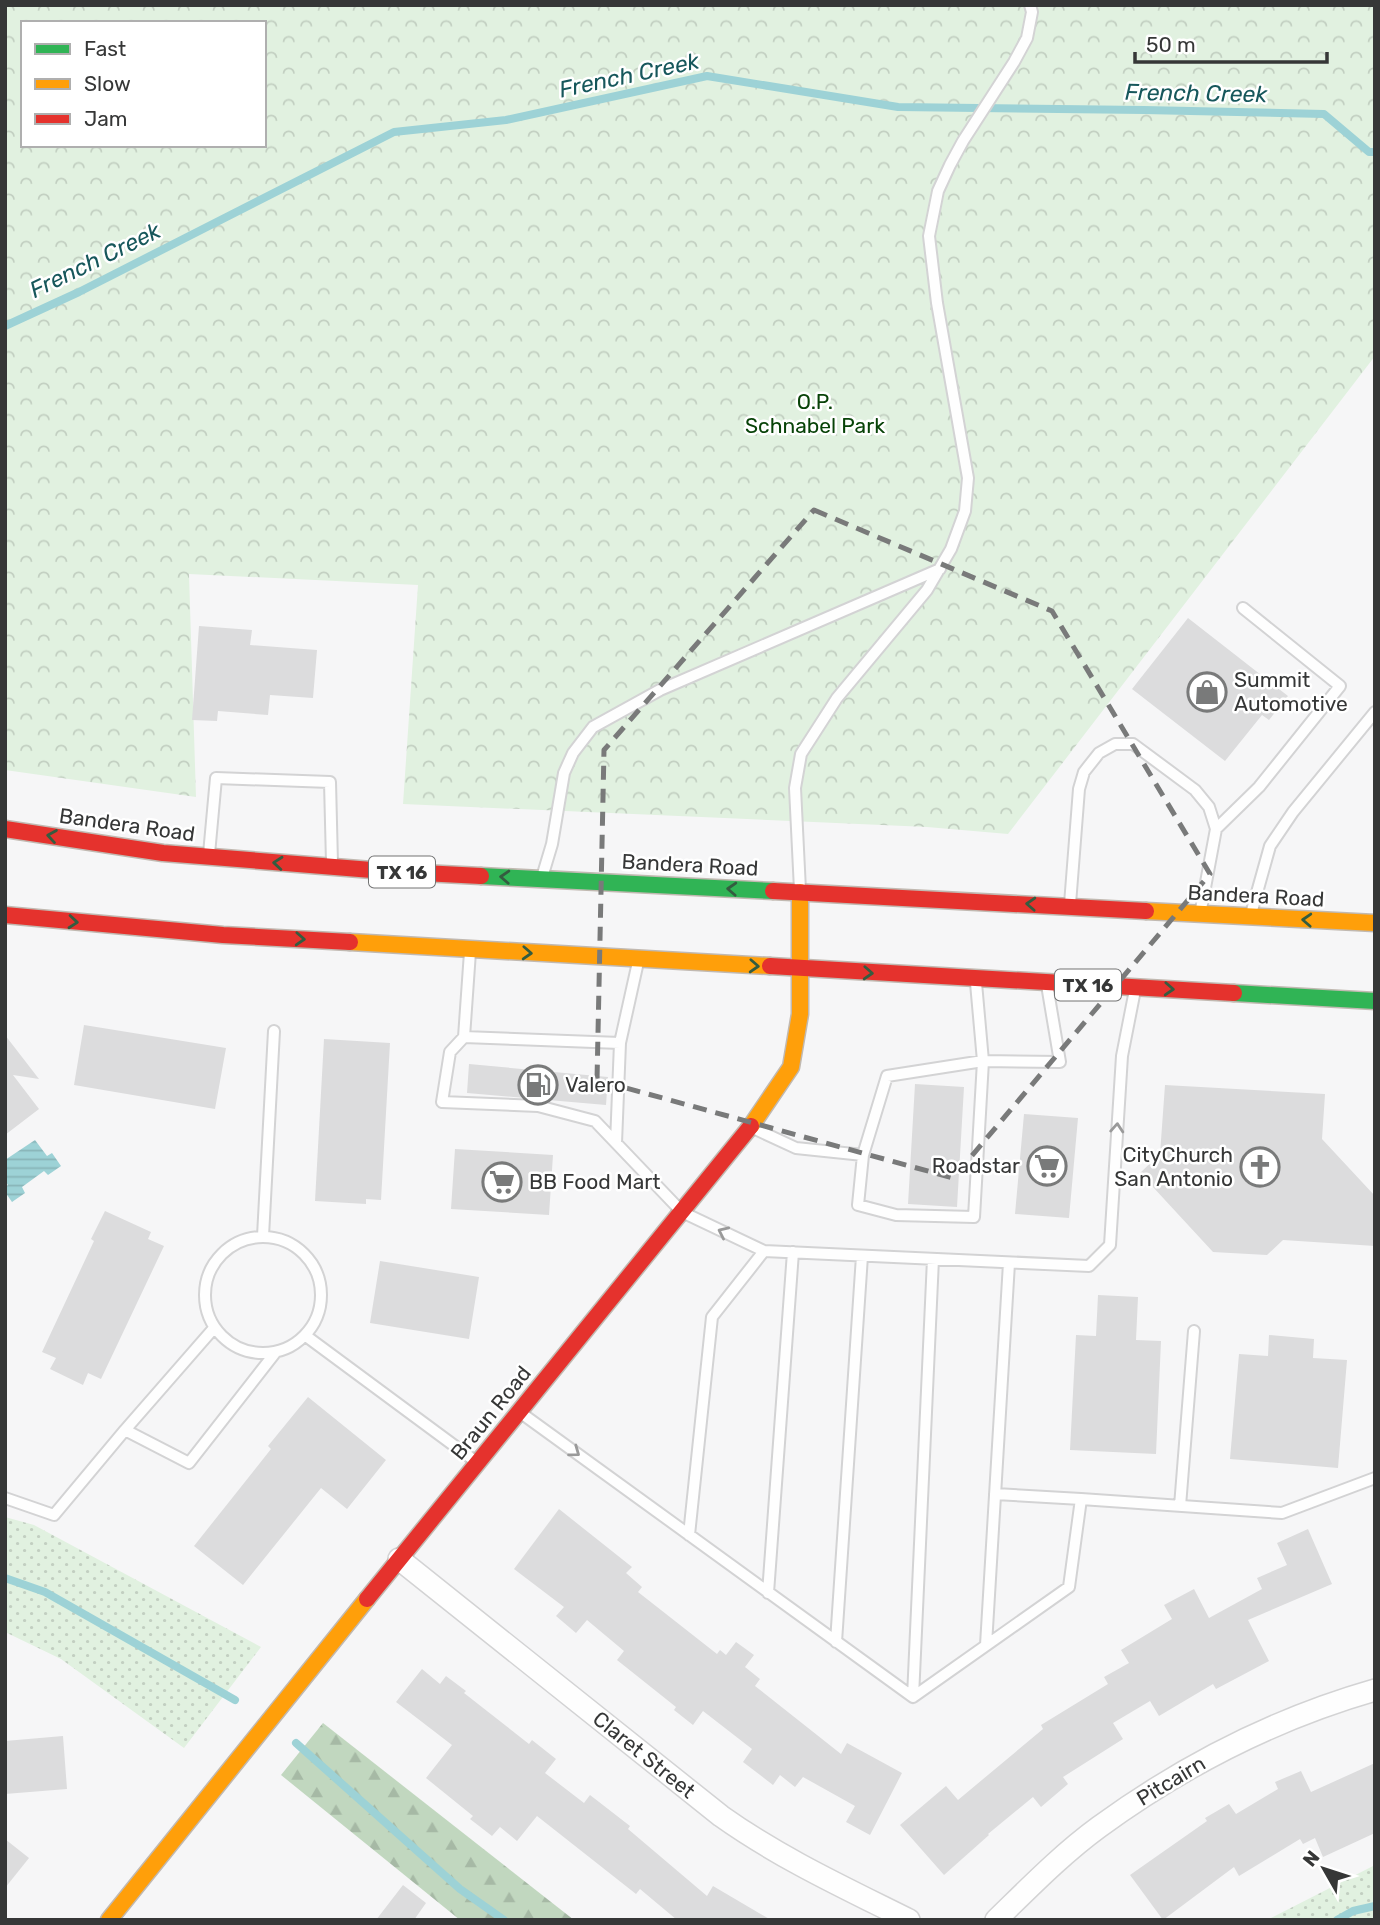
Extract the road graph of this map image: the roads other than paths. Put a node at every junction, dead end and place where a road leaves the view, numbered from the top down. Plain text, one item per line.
1 (1030, 5) edge
2 (940, 569) junction
3 (1243, 608) dead end
4 (1375, 712) edge
5 (5, 829) edge
6 (1216, 829) junction
7 (209, 857) junction
8 (332, 867) junction
9 (542, 879) junction
10 (800, 892) junction
11 (1070, 907) junction
12 (1200, 914) junction
13 (5, 915) edge
14 (1251, 916) junction
15 (1375, 923) edge
16 (470, 949) junction
17 (639, 959) junction
18 (800, 969) junction
19 (976, 979) junction
20 (1046, 983) junction
21 (1136, 987) junction
22 (1375, 1001) edge
23 (274, 1031) dead end
24 (464, 1037) junction
25 (620, 1043) junction
26 (983, 1061) junction
27 (751, 1126) junction
28 (616, 1143) junction
29 (863, 1155) junction
30 (682, 1212) junction
31 (263, 1236) junction
32 (764, 1251) junction
33 (793, 1252) junction
34 (862, 1256) junction
35 (933, 1259) junction
36 (1010, 1263) junction
37 (214, 1328) junction
38 (1194, 1331) dead end
39 (306, 1335) junction
40 (275, 1353) junction
41 (519, 1412) junction
42 (125, 1430) junction
43 (478, 1463) junction
44 (1375, 1478) edge
45 (995, 1494) junction
46 (5, 1498) edge
47 (1081, 1499) junction
48 (1181, 1506) junction
49 (689, 1535) junction
50 (399, 1559) junction
51 (768, 1592) junction
52 (836, 1642) junction
53 (986, 1645) junction
54 (1375, 1689) edge
55 (913, 1697) junction
56 (109, 1920) edge
57 (909, 1920) edge
58 (996, 1920) edge

1 - 2 lane
2 - 9 lane
2 - 10 lane
3 - 6 lane
4 - 14 lane
7 -> 5 main road, Bandera Road / TX 16
6 - 11 lane
6 - 12 lane
8 -> 7 main road, Bandera Road / TX 16
7 - 8 lane
9 -> 8 main road, Bandera Road / TX 16
10 -> 9 main road, Bandera Road / TX 16
11 -> 10 main road, Bandera Road / TX 16
10 - 18 main road, Braun Road
11 - 12 main road, Bandera Road / TX 16
12 - 14 main road, Bandera Road / TX 16
13 -> 16 main road, TX 16
15 -> 14 main road, Bandera Road / TX 16
16 -> 17 main road, TX 16
16 - 24 lane
17 -> 18 main road, TX 16
17 - 25 lane
18 -> 19 main road, TX 16
18 - 27 main road, Braun Road
19 - 20 main road, TX 16
19 - 26 lane
20 - 21 main road, TX 16
20 - 26 lane
21 -> 22 main road, TX 16
36 -> 21 lane
23 - 31 lane
24 - 25 lane
24 - 28 lane
25 - 28 lane
26 - 29 lane
26 - 29 lane
27 - 29 lane
27 - 30 main road, Braun Road
28 - 30 lane
32 -> 30 lane
30 - 41 main road, Braun Road
31 - 37 lane
31 - 39 lane
32 - 33 lane
32 - 49 lane
33 - 34 lane
33 - 51 lane
34 - 35 lane
34 - 52 lane
35 - 36 lane
35 - 55 lane
36 - 45 lane
37 - 40 lane
37 - 42 lane
38 - 48 lane
39 - 40 lane
39 - 43 lane
40 - 42 lane
41 - 43 main road, Braun Road
41 -> 49 lane
42 - 46 lane
43 - 50 main road, Braun Road
44 - 48 lane
45 - 47 lane
45 - 53 lane
47 - 48 lane
47 - 53 lane
49 - 51 lane
50 - 56 main road, Braun Road
50 - 57 street, Claret Street
51 - 52 lane
52 - 55 lane
53 - 55 lane
54 - 58 street, Pitcairn

